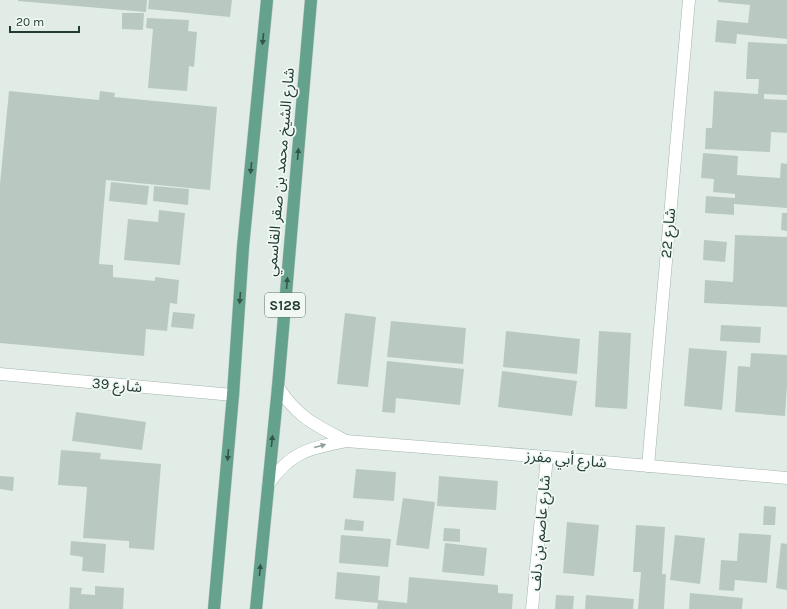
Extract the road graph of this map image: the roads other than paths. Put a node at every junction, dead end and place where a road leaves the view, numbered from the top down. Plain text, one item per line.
1 (267, 0) edge
2 (312, 0) edge
3 (689, 0) edge
4 (0, 374) edge
5 (278, 387) junction
6 (233, 395) junction
7 (346, 441) junction
8 (547, 457) junction
9 (648, 466) junction
10 (787, 478) edge
11 (268, 485) junction
12 (214, 609) edge
13 (256, 609) edge
14 (532, 609) edge

1 -> 6 main road, شارع الشيخ محمد بن صقر القاسمي
5 -> 2 main road, شارع الشيخ محمد بن صقر القاسمي / S128
3 - 9 street, شارع 22
4 - 6 street, شارع 39
5 - 7 street, شارع أبي مفرز
11 -> 5 main road, شارع الشيخ محمد بن صقر القاسمي / S128
6 -> 12 main road, شارع الشيخ محمد بن صقر القاسمي
7 - 8 street, شارع أبي مفرز
11 -> 7 street, شارع أبي مفرز
8 - 9 street, شارع أبي مفرز
8 - 14 street, شارع عاصم بن دلف
9 - 10 street, شارع أبي مفرز
13 -> 11 main road, شارع الشيخ محمد بن صقر القاسمي / S128

